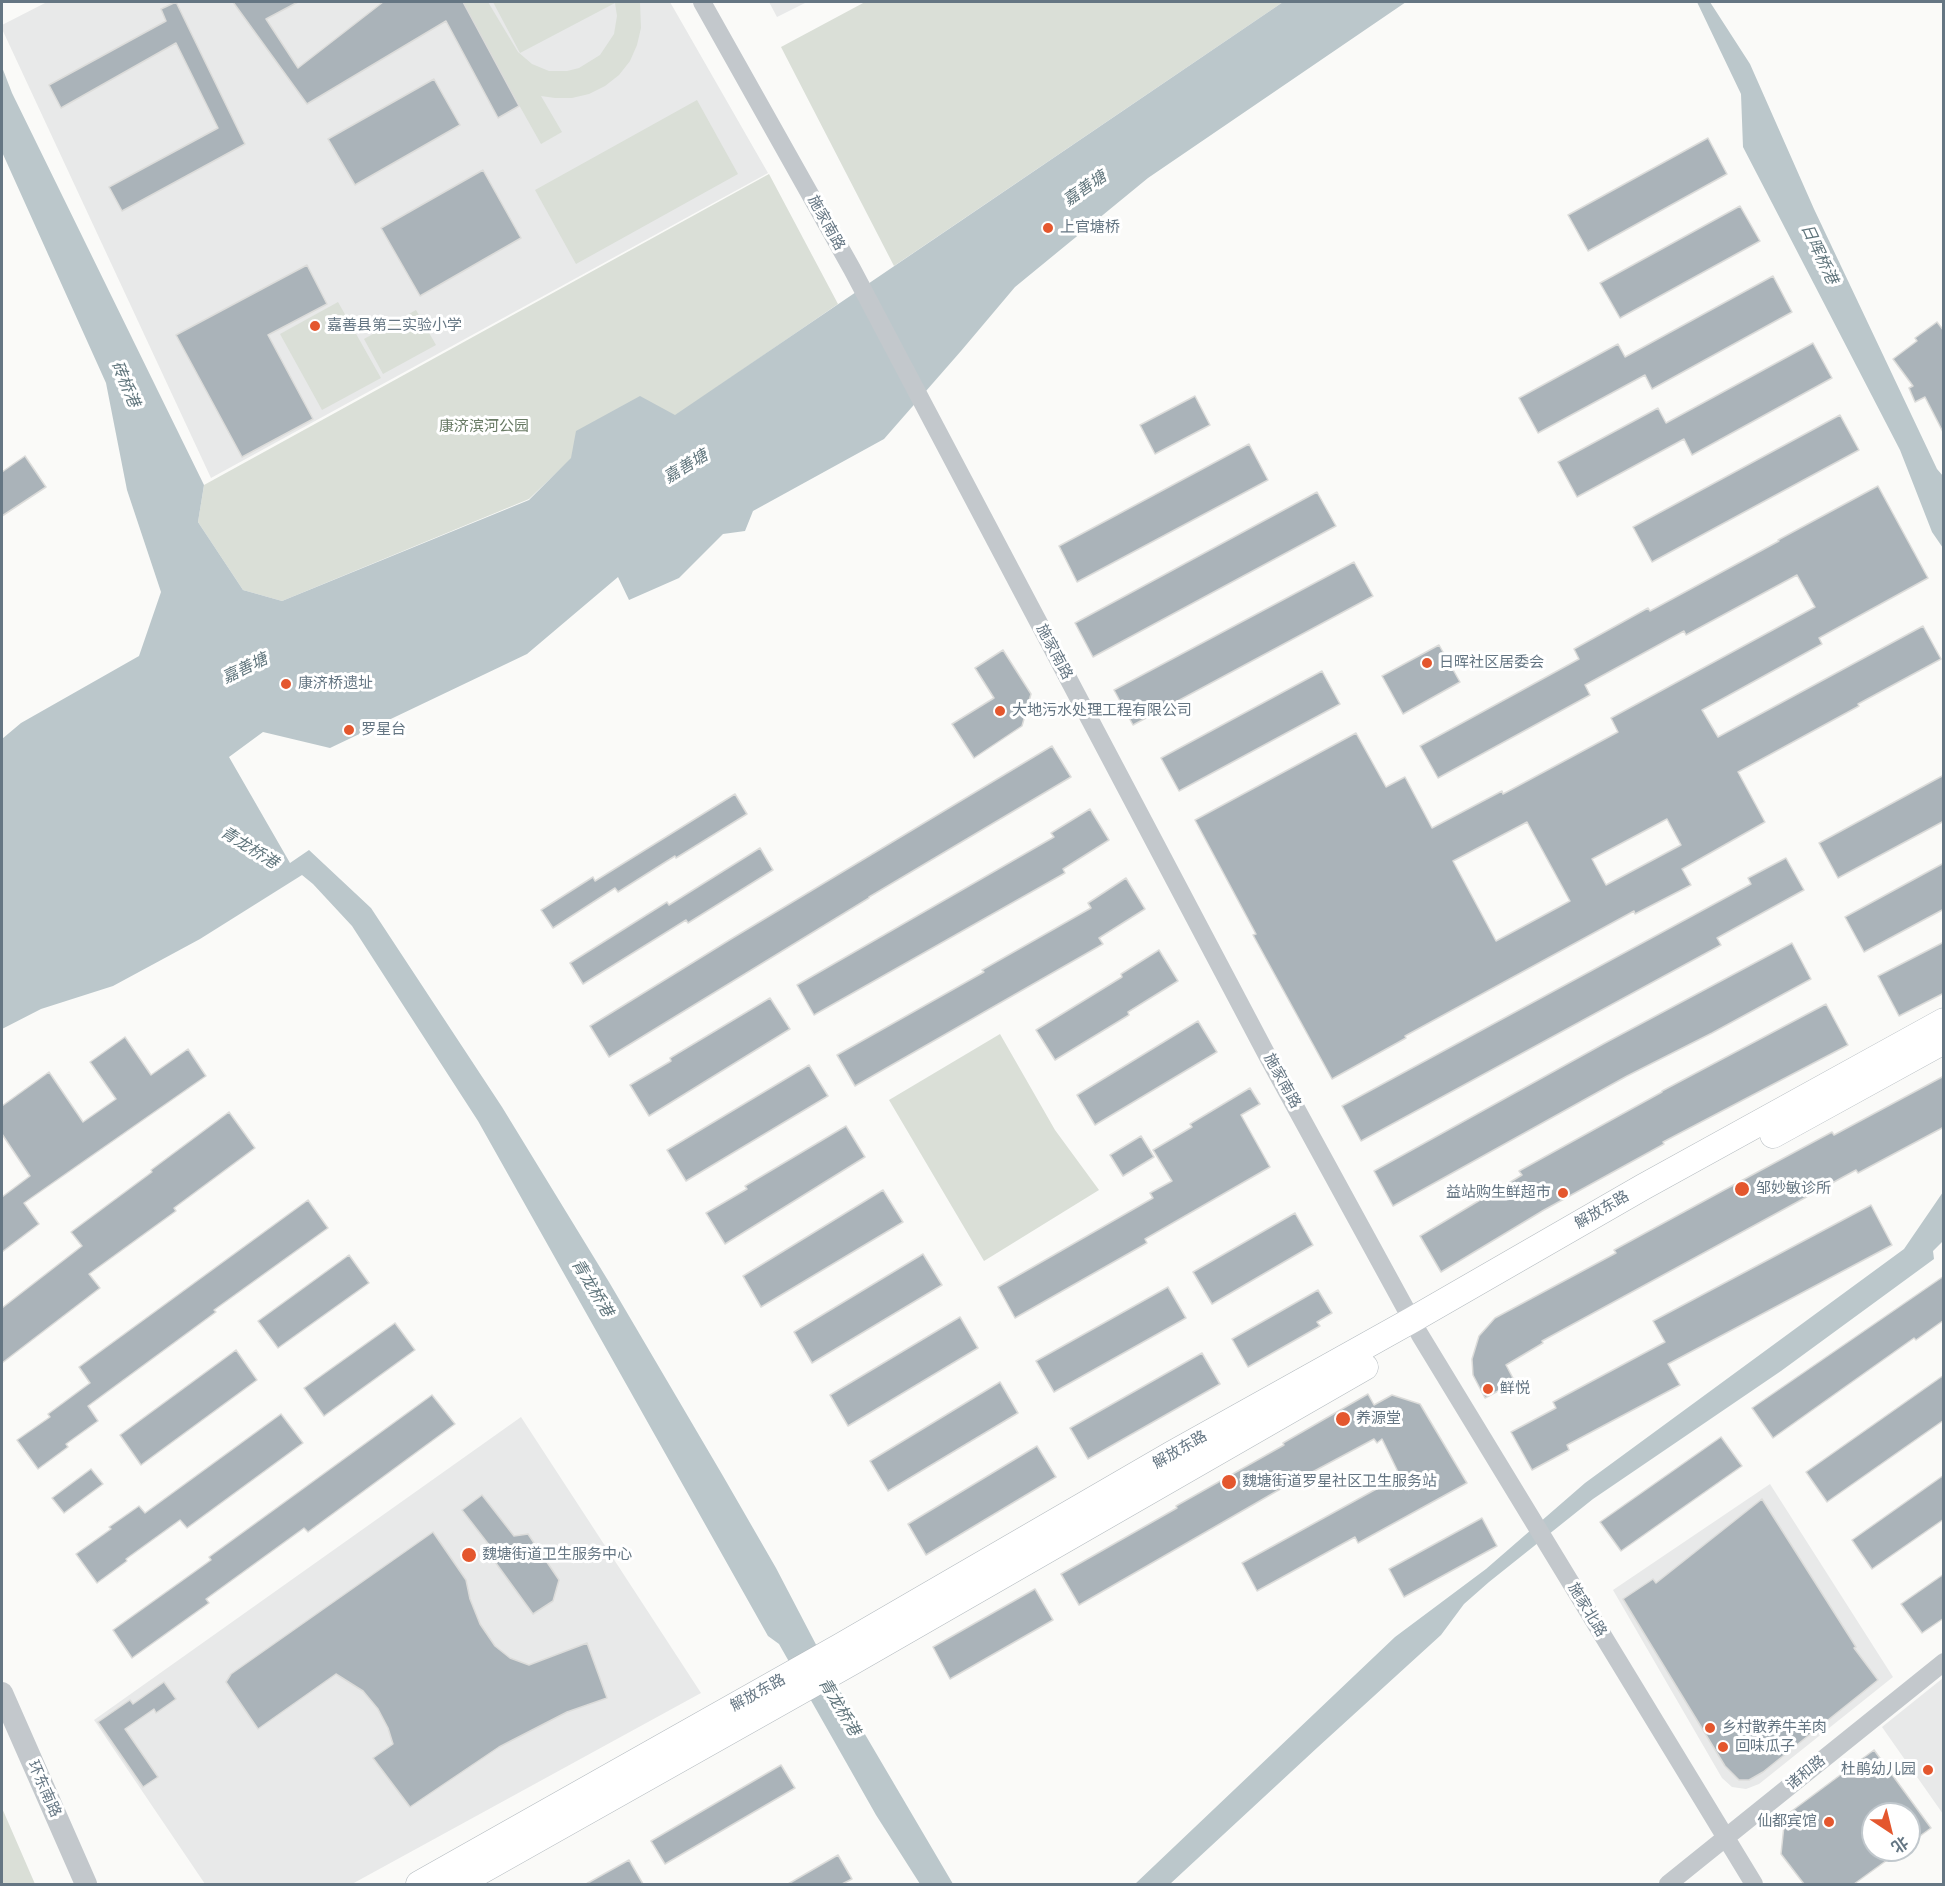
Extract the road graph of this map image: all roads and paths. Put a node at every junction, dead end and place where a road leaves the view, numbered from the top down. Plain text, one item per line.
1 (702, 2) edge
2 (1944, 1021) edge
3 (1944, 1041) edge
4 (1416, 1328) junction
5 (1944, 1662) edge
6 (2, 1693) edge
7 (774, 1695) junction
8 (1726, 1838) junction
9 (86, 1884) edge
10 (419, 1884) edge
11 (458, 1884) edge
12 (1668, 1884) edge
13 (1755, 1884) edge

1 - 4 street, 施家南路
2 - 4 main road, 解放东路
3 - 4 main road, 解放东路
4 - 7 main road, 解放东路
4 - 8 street, 施家北路
5 - 8 street, 诸和路
6 - 9 street, 环东南路
7 - 10 main road, 解放东路
7 - 11 main road, 解放东路
8 - 12 street, 诸和路
8 - 13 street, 施家北路

